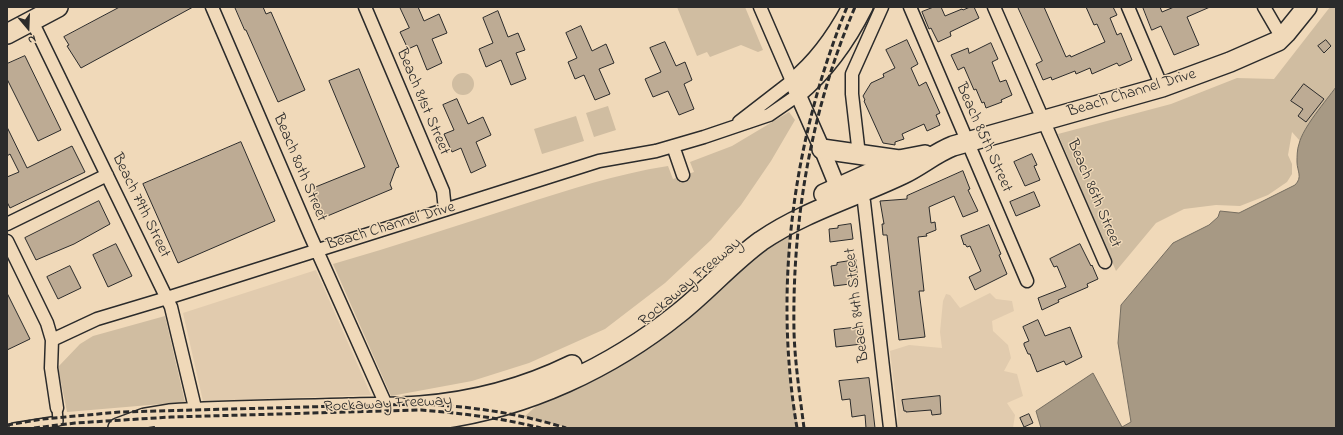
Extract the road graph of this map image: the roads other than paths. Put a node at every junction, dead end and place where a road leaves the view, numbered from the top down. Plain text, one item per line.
1 (58, 7) edge
2 (212, 7) edge
3 (365, 7) edge
4 (760, 7) edge
5 (850, 7) edge
6 (865, 7) edge
7 (882, 7) edge
8 (910, 7) edge
9 (994, 7) edge
10 (1128, 7) edge
11 (1264, 7) edge
12 (1307, 7) edge
13 (32, 21) junction
14 (7, 34) edge
15 (1282, 38) junction
16 (792, 81) junction
17 (1162, 87) junction
18 (798, 95) junction
19 (1044, 120) junction
20 (734, 126) junction
21 (968, 142) junction
22 (673, 146) junction
23 (822, 149) junction
24 (940, 152) junction
25 (859, 155) junction
26 (899, 160) junction
27 (107, 175) junction
28 (684, 175) dead end
29 (859, 184) junction
30 (840, 193) junction
31 (446, 210) junction
32 (7, 224) edge
33 (7, 241) edge
34 (317, 250) junction
35 (1105, 262) dead end
36 (1027, 281) dead end
37 (167, 298) junction
38 (52, 340) junction
39 (57, 408) joint
40 (196, 412) junction
41 (392, 419) edge
42 (14, 428) edge
43 (118, 428) edge
44 (164, 428) edge
45 (890, 428) edge

1 - 13 main road
2 - 34 street, Beach 80th Street
3 - 31 street, Beach 81st Street
4 - 16 street
5 - 16 street
6 - 18 street
7 - 25 street
8 - 21 street, Beach 85th Street
9 - 19 street, Beach 86th Street
10 - 17 street
11 - 15 street
12 - 15 main road, Beach Channel Drive
13 - 14 main road
13 - 27 street, Beach 79th Street
15 - 17 main road, Beach Channel Drive
16 - 18 street
16 - 20 street, Beach Channel Drive
17 - 19 main road, Beach Channel Drive
18 - 20 street, Beach Channel Drive
18 - 23 street
19 - 21 main road, Beach Channel Drive
19 - 35 street, Beach 86th Street
20 - 22 street, Beach Channel Drive
21 - 24 main road, Beach Channel Drive
21 - 36 street, Beach 85th Street
22 - 28 street
22 - 31 street, Beach Channel Drive
23 - 25 main road
23 - 30 street
24 - 26 main road, Beach Channel Drive
24 - 29 main road, Beach Channel Drive
25 - 26 main road
26 - 29 main road, Beach Channel Drive
27 - 32 street
27 - 37 street, Beach 79th Street
29 - 30 main road, Beach Channel Drive
29 - 45 street, Beach 84th Street
30 - 41 main road, Rockaway Freeway
31 - 34 street, Beach Channel Drive
33 - 38 street
34 - 37 street, Beach Channel Drive
34 - 41 street, Beach 80th Street
37 - 38 street, Beach Channel Drive
37 - 40 street, Beach 79th Street
38 - 39 street
39 - 42 street
40 - 41 main road, Rockaway Freeway
40 - 43 main road, Rockaway Freeway
41 - 44 main road, Rockaway Freeway

